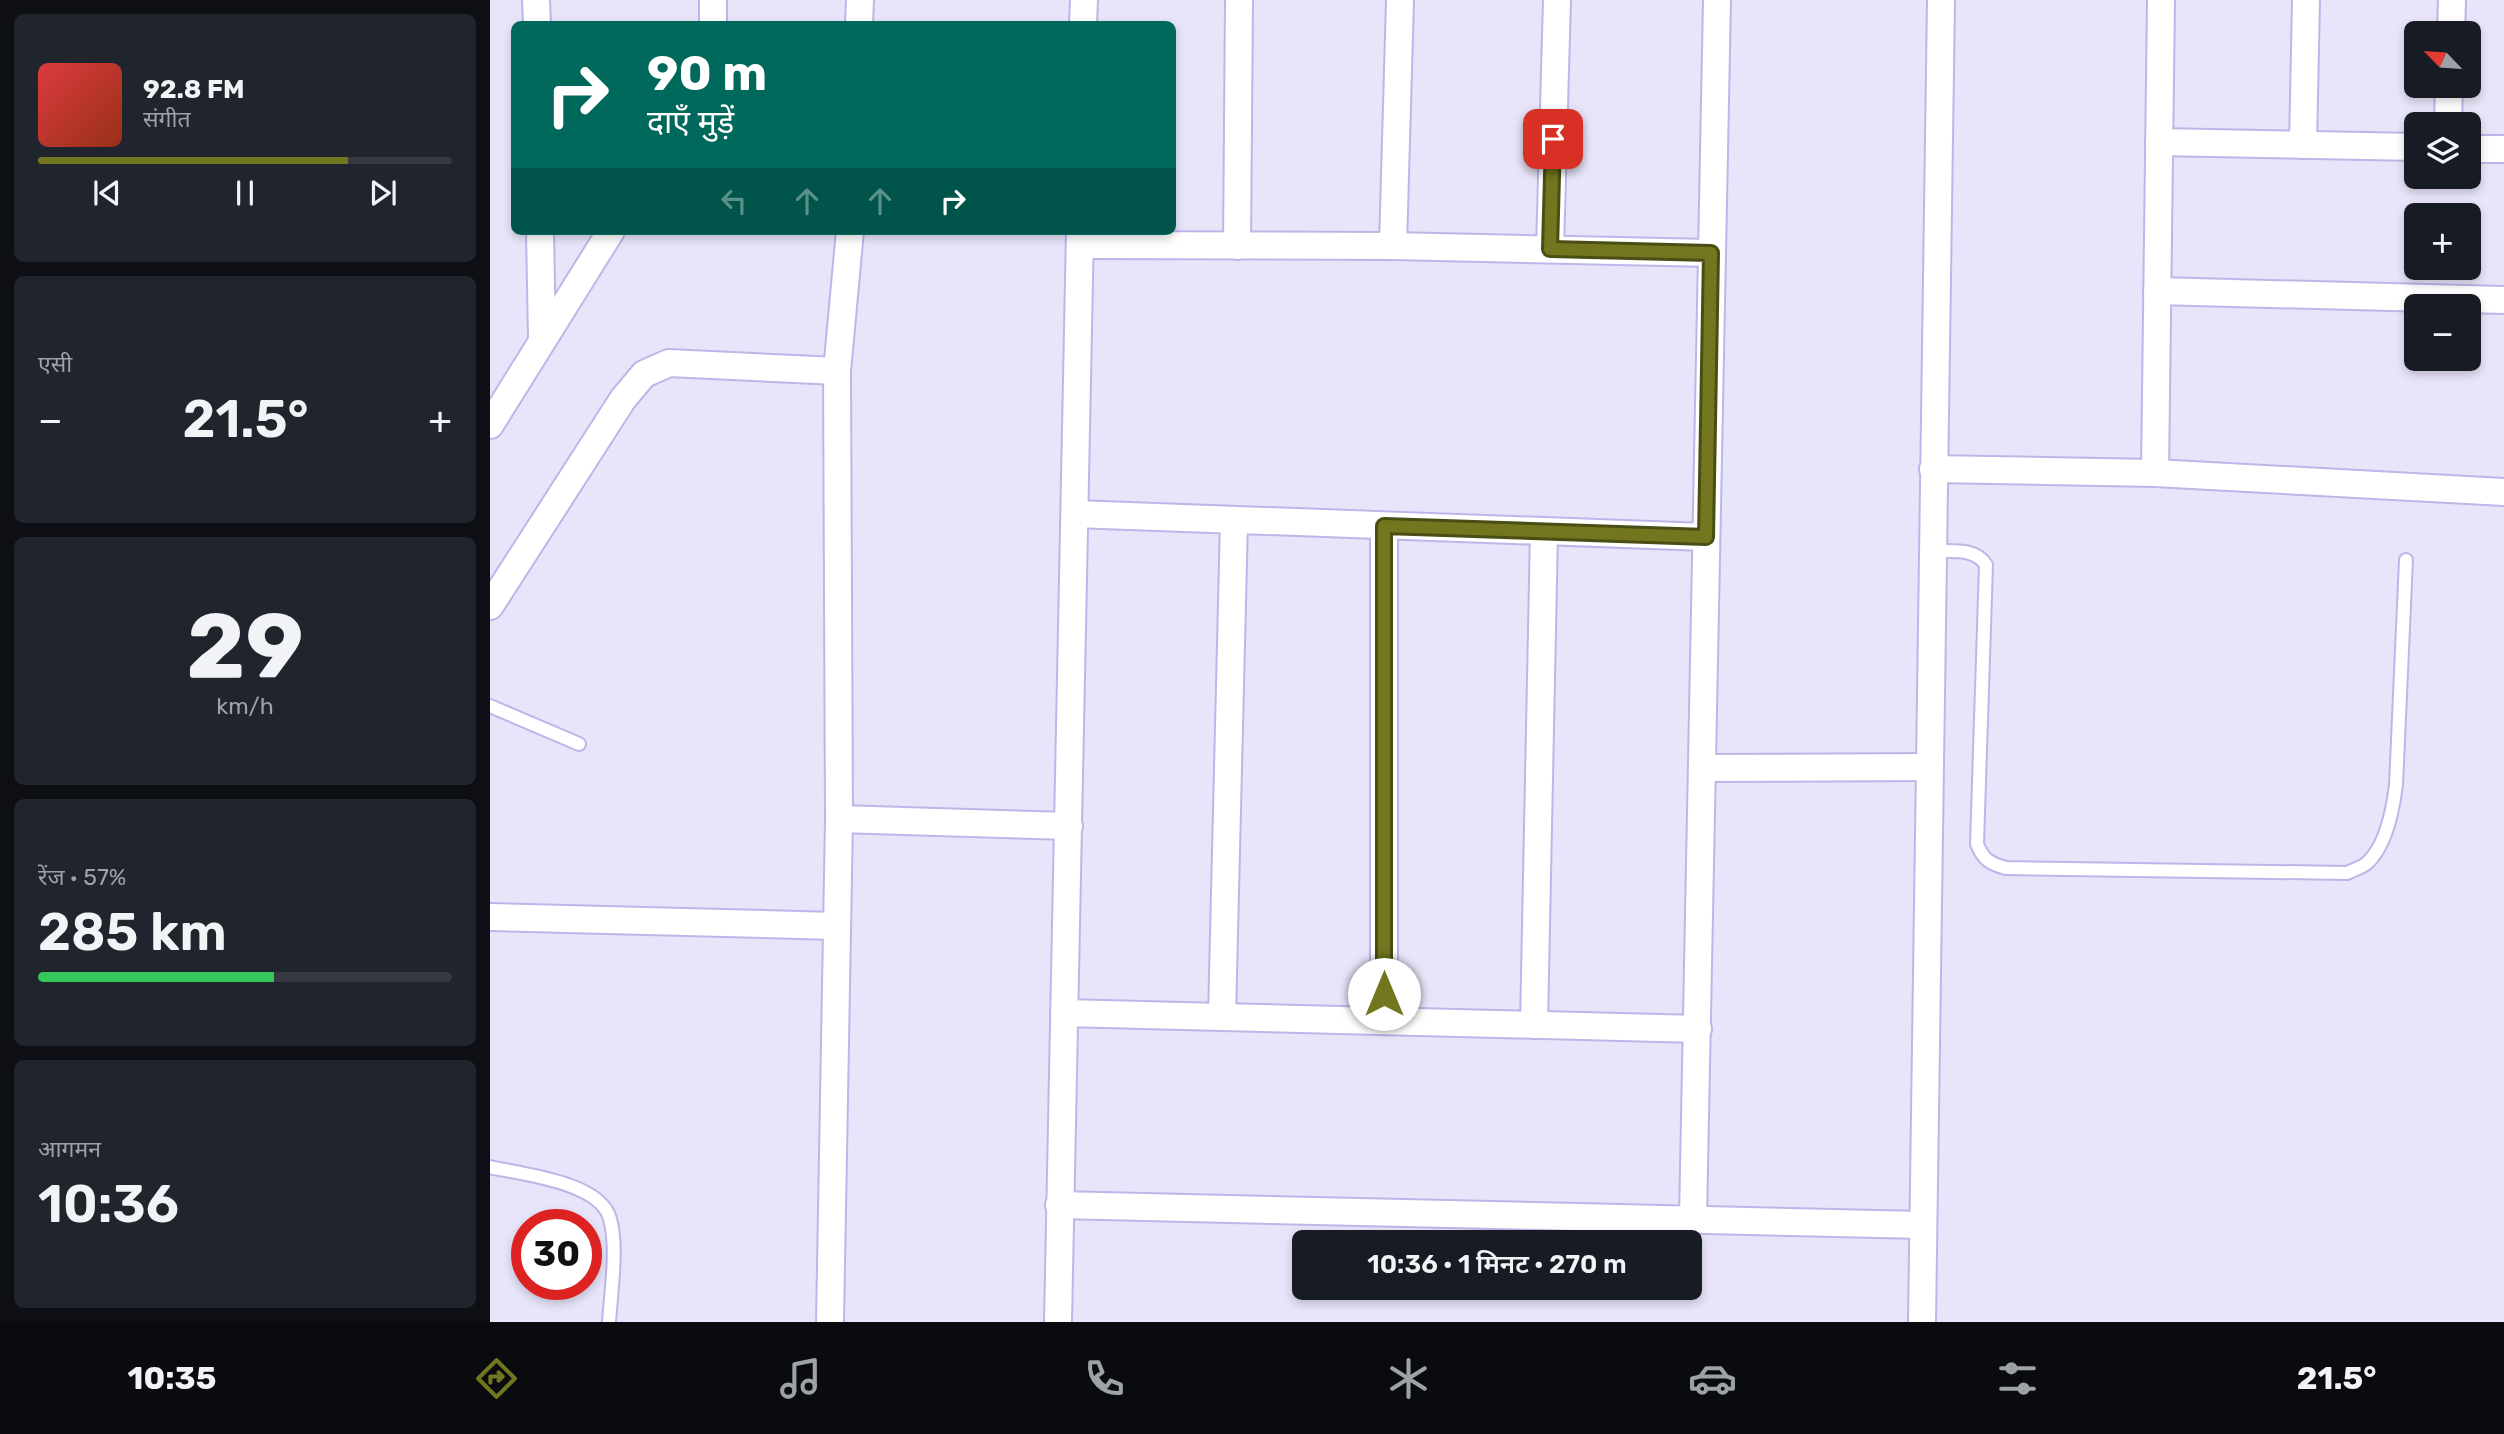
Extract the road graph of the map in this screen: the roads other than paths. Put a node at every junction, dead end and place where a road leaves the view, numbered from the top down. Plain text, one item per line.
1 (536, 0) edge
2 (713, 0) edge
3 (860, 0) edge
4 (1084, 0) edge
5 (1239, 0) edge
6 (1400, 0) edge
7 (1557, 0) edge
8 (1717, 0) edge
9 (1941, 0) edge
10 (2161, 0) edge
11 (2306, 0) edge
12 (2452, 0) edge
13 (537, 21) edge
14 (713, 21) edge
15 (859, 21) edge
16 (1083, 21) edge
17 (2451, 21) edge
18 (2159, 142) junction
19 (2303, 145) junction
20 (2404, 148) edge
21 (2481, 149) edge
22 (2504, 149) edge
23 (540, 235) edge
24 (608, 235) edge
25 (850, 235) edge
26 (1080, 238) edge
27 (1237, 246) junction
28 (1393, 246) junction
29 (1550, 249) junction
30 (1711, 253) junction
31 (2157, 291) junction
32 (2504, 300) edge
33 (542, 339) junction
34 (837, 371) junction
35 (490, 425) edge
36 (1933, 469) junction
37 (2155, 473) junction
38 (2504, 492) edge
39 (1075, 514) junction
40 (1234, 520) junction
41 (1384, 526) junction
42 (1544, 531) junction
43 (1706, 537) junction
44 (1933, 551) junction
45 (2406, 560) dead end
46 (490, 606) edge
47 (490, 706) edge
48 (579, 744) dead end
49 (1929, 767) junction
50 (1702, 768) junction
51 (839, 819) junction
52 (1069, 826) junction
53 (490, 917) edge
54 (837, 926) junction
55 (1064, 1013) junction
56 (1222, 1017) junction
57 (1384, 1021) junction
58 (1534, 1025) junction
59 (1698, 1029) junction
60 (490, 1167) edge
61 (1059, 1205) junction
62 (1693, 1219) junction
63 (1922, 1225) junction
64 (609, 1322) edge
65 (830, 1322) edge
66 (1058, 1322) edge
67 (1922, 1322) edge

1 - 13 street
2 - 14 street
3 - 15 street
4 - 16 street
5 - 27 street
6 - 28 street
7 - 29 street
8 - 30 street
9 - 36 street
10 - 18 street
11 - 19 street
12 - 17 street
18 - 19 street
18 - 31 street
19 - 20 street
21 - 22 street
23 - 33 street
24 - 33 street
25 - 34 street
26 - 27 street
26 - 39 street
27 - 28 street
28 - 29 street
29 - 30 street
30 - 43 street
31 - 32 street
31 - 37 street
33 - 35 street
34 - 46 street
34 - 51 street
36 - 37 street
36 - 44 street
37 - 38 street
39 - 40 street
39 - 52 street
40 - 41 street
40 - 56 street
41 - 42 street
41 - 57 street
42 - 43 street
42 - 58 street
43 - 50 street
44 - 45 lane
44 - 49 street
47 - 48 lane
49 - 50 street
49 - 63 street
50 - 59 street
51 - 52 street
51 - 54 street
52 - 55 street
53 - 54 street
54 - 65 street
55 - 56 street
55 - 61 street
56 - 57 street
57 - 58 street
58 - 59 street
59 - 62 street
60 - 64 lane
61 - 62 street
61 - 66 street
62 - 63 street
63 - 67 street

